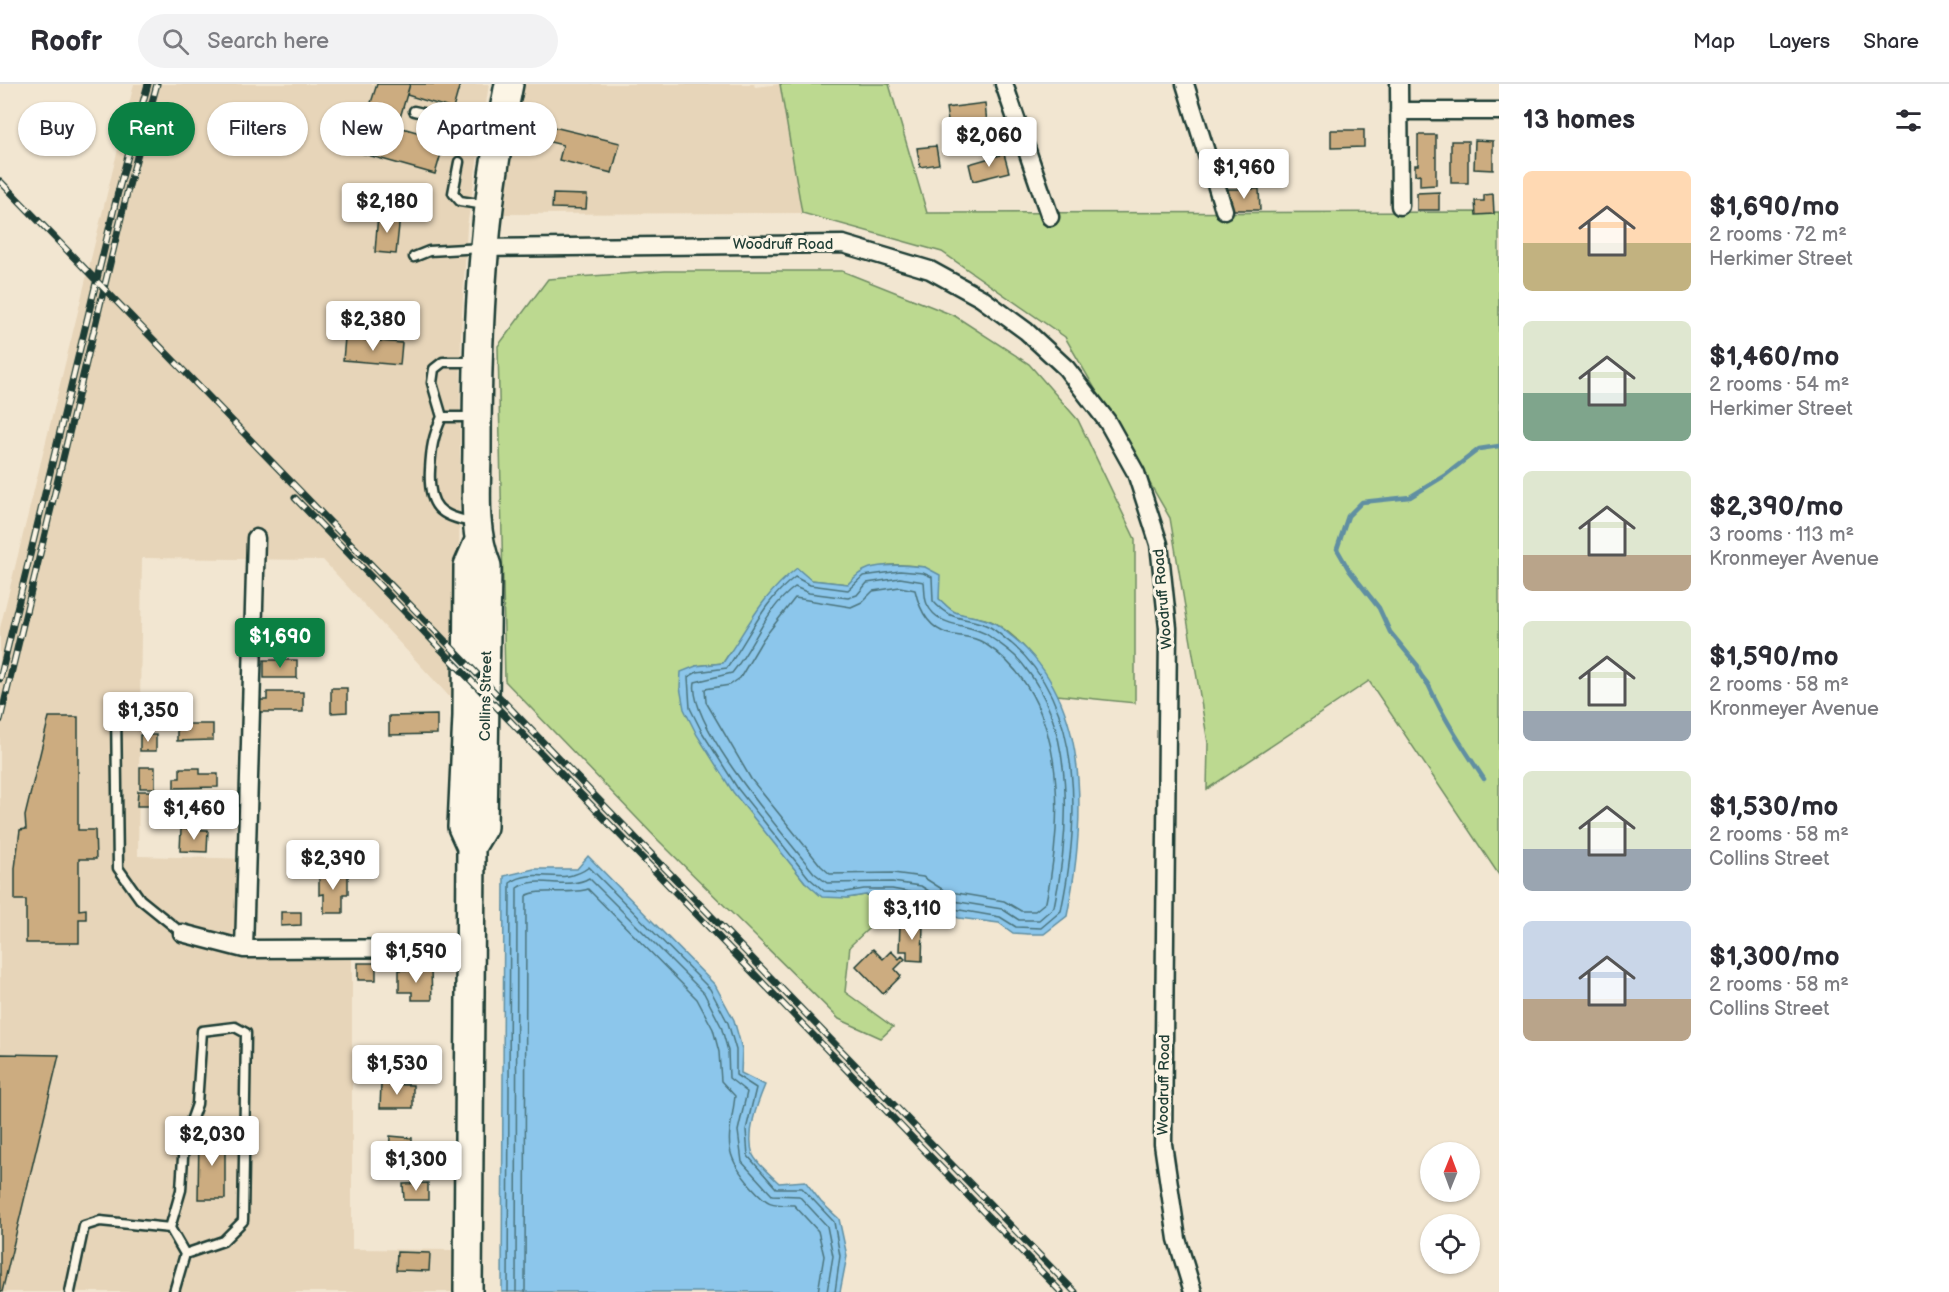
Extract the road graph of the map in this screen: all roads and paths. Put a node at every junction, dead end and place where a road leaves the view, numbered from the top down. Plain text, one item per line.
1 (509, 84) edge
2 (1004, 84) edge
3 (1185, 84) edge
4 (1399, 84) edge
5 (505, 102) edge
6 (1399, 111) junction
7 (1499, 111) edge
8 (496, 156) edge
9 (459, 162) dead end
10 (488, 205) junction
11 (1400, 206) dead end
12 (1224, 210) dead end
13 (1050, 217) dead end
14 (483, 248) junction
15 (414, 257) dead end
16 (478, 362) junction
17 (442, 417) junction
18 (477, 417) junction
19 (478, 533) junction
20 (256, 538) dead end
21 (116, 709) dead end
22 (182, 933) joint
23 (471, 948) junction
24 (244, 949) junction
25 (170, 1228) junction
26 (185, 1254) junction
27 (70, 1292) edge
28 (174, 1292) edge
29 (468, 1292) edge
30 (1193, 1292) edge

1 - 5 main road, Collins Street
2 - 13 street
3 - 12 street
4 - 6 street
6 - 7 street
6 - 11 street
8 - 10 main road, Collins Street
9 - 10 lane
10 - 14 main road, Collins Street
14 - 15 lane
14 - 16 main road, Collins Street
14 - 30 street, Woodruff Road
16 - 17 lane
16 - 18 main road, Collins Street
17 - 18 lane
17 - 19 lane
18 - 19 main road, Collins Street
19 - 23 main road, Collins Street
20 - 24 street
21 - 22 lane
22 - 24 street
23 - 24 street
23 - 29 main road, Collins Street
25 - 26 lane
25 - 26 lane
25 - 27 lane
26 - 28 lane

